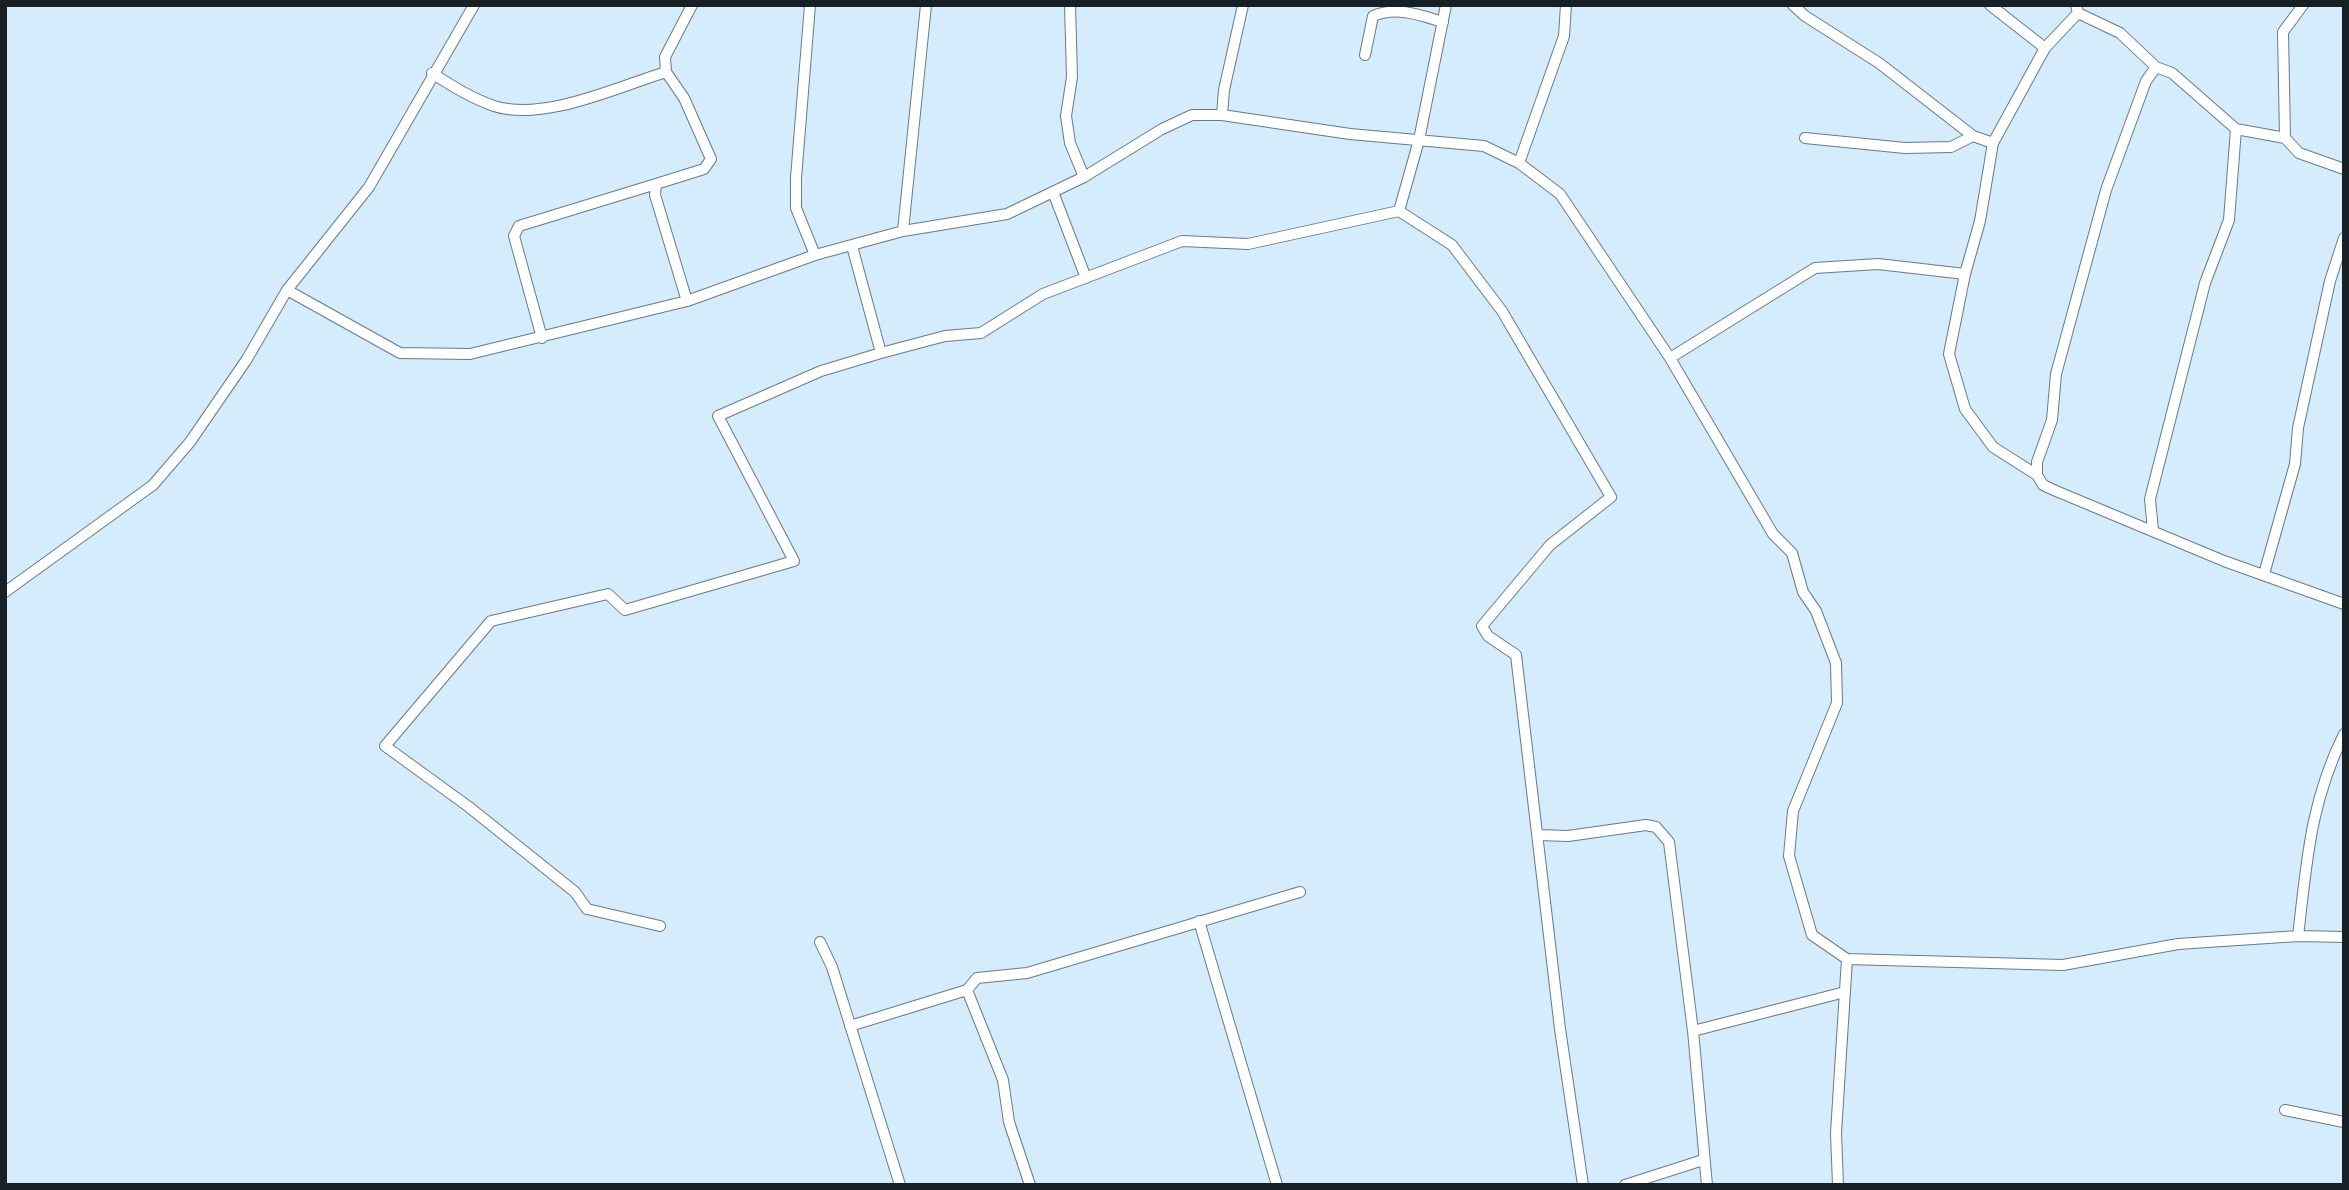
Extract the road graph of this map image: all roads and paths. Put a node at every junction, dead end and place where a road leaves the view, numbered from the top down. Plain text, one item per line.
1 (474, 5) edge
2 (692, 5) edge
3 (810, 5) edge
4 (926, 5) edge
5 (1070, 5) edge
6 (1243, 5) edge
7 (1446, 5) edge
8 (1566, 5) edge
9 (1793, 5) edge
10 (1990, 5) edge
11 (2303, 5) edge
12 (2077, 9) edge
13 (1443, 22) junction
14 (2045, 48) junction
15 (1365, 55) dead end
16 (2156, 67) junction
17 (666, 72) junction
18 (432, 73) junction
19 (1222, 115) junction
20 (2236, 129) junction
21 (1972, 136) junction
22 (1805, 138) dead end
23 (2285, 138) junction
24 (1419, 140) junction
25 (1993, 143) junction
26 (1519, 163) junction
27 (2344, 169) edge
28 (1084, 177) junction
29 (656, 184) junction
30 (1052, 192) junction
31 (1399, 211) junction
32 (903, 230) junction
33 (2344, 238) edge
34 (852, 246) junction
35 (815, 255) junction
36 (1965, 274) junction
37 (1086, 278) junction
38 (287, 290) junction
39 (687, 301) junction
40 (542, 338) junction
41 (881, 353) junction
42 (1670, 358) junction
43 (2038, 475) junction
44 (2153, 530) junction
45 (2264, 574) junction
46 (5, 592) edge
47 (2344, 604) edge
48 (2344, 734) edge
49 (1538, 835) junction
50 (1300, 892) dead end
51 (1199, 921) junction
52 (660, 926) dead end
53 (2298, 936) junction
54 (2344, 937) edge
55 (820, 942) dead end
56 (1847, 959) junction
57 (967, 990) junction
58 (1845, 992) junction
59 (850, 1026) junction
60 (1693, 1031) junction
61 (2285, 1110) dead end
62 (2344, 1122) edge
63 (1703, 1160) junction
64 (900, 1185) edge
65 (1030, 1185) edge
66 (1277, 1185) edge
67 (1583, 1185) edge
68 (1625, 1185) edge
69 (1707, 1185) edge
70 (1838, 1185) edge

1 - 18 street
2 - 17 street
3 - 35 street
4 - 32 street
5 - 28 street
6 - 19 street
7 - 13 street
8 - 26 street
9 - 21 street
10 - 14 street
11 - 23 street
12 - 14 street
12 - 16 street
13 - 15 street
13 - 24 street
14 - 25 street
16 - 20 street
16 - 43 street
17 - 18 street
17 - 29 street
18 - 38 street
19 - 24 street
19 - 28 street
20 - 23 street
20 - 44 street
21 - 22 street
21 - 25 street
23 - 27 street
24 - 26 street
24 - 31 street
25 - 36 street
26 - 42 street
28 - 30 street
29 - 39 street
29 - 40 street
30 - 32 street
30 - 37 street
31 - 37 street
31 - 49 street
32 - 34 street
33 - 45 street
34 - 35 street
34 - 41 street
35 - 39 street
36 - 42 street
36 - 43 street
37 - 41 street
38 - 40 street
38 - 46 street
39 - 40 street
41 - 52 street
42 - 56 street
43 - 44 street
44 - 45 street
45 - 47 street
48 - 53 street
49 - 60 street
49 - 67 street
50 - 51 street
51 - 57 street
51 - 66 street
53 - 54 street
53 - 56 street
55 - 59 street
56 - 58 street
57 - 59 street
57 - 65 street
58 - 60 street
58 - 70 street
59 - 64 street
60 - 63 street
61 - 62 street
63 - 68 street
63 - 69 street

